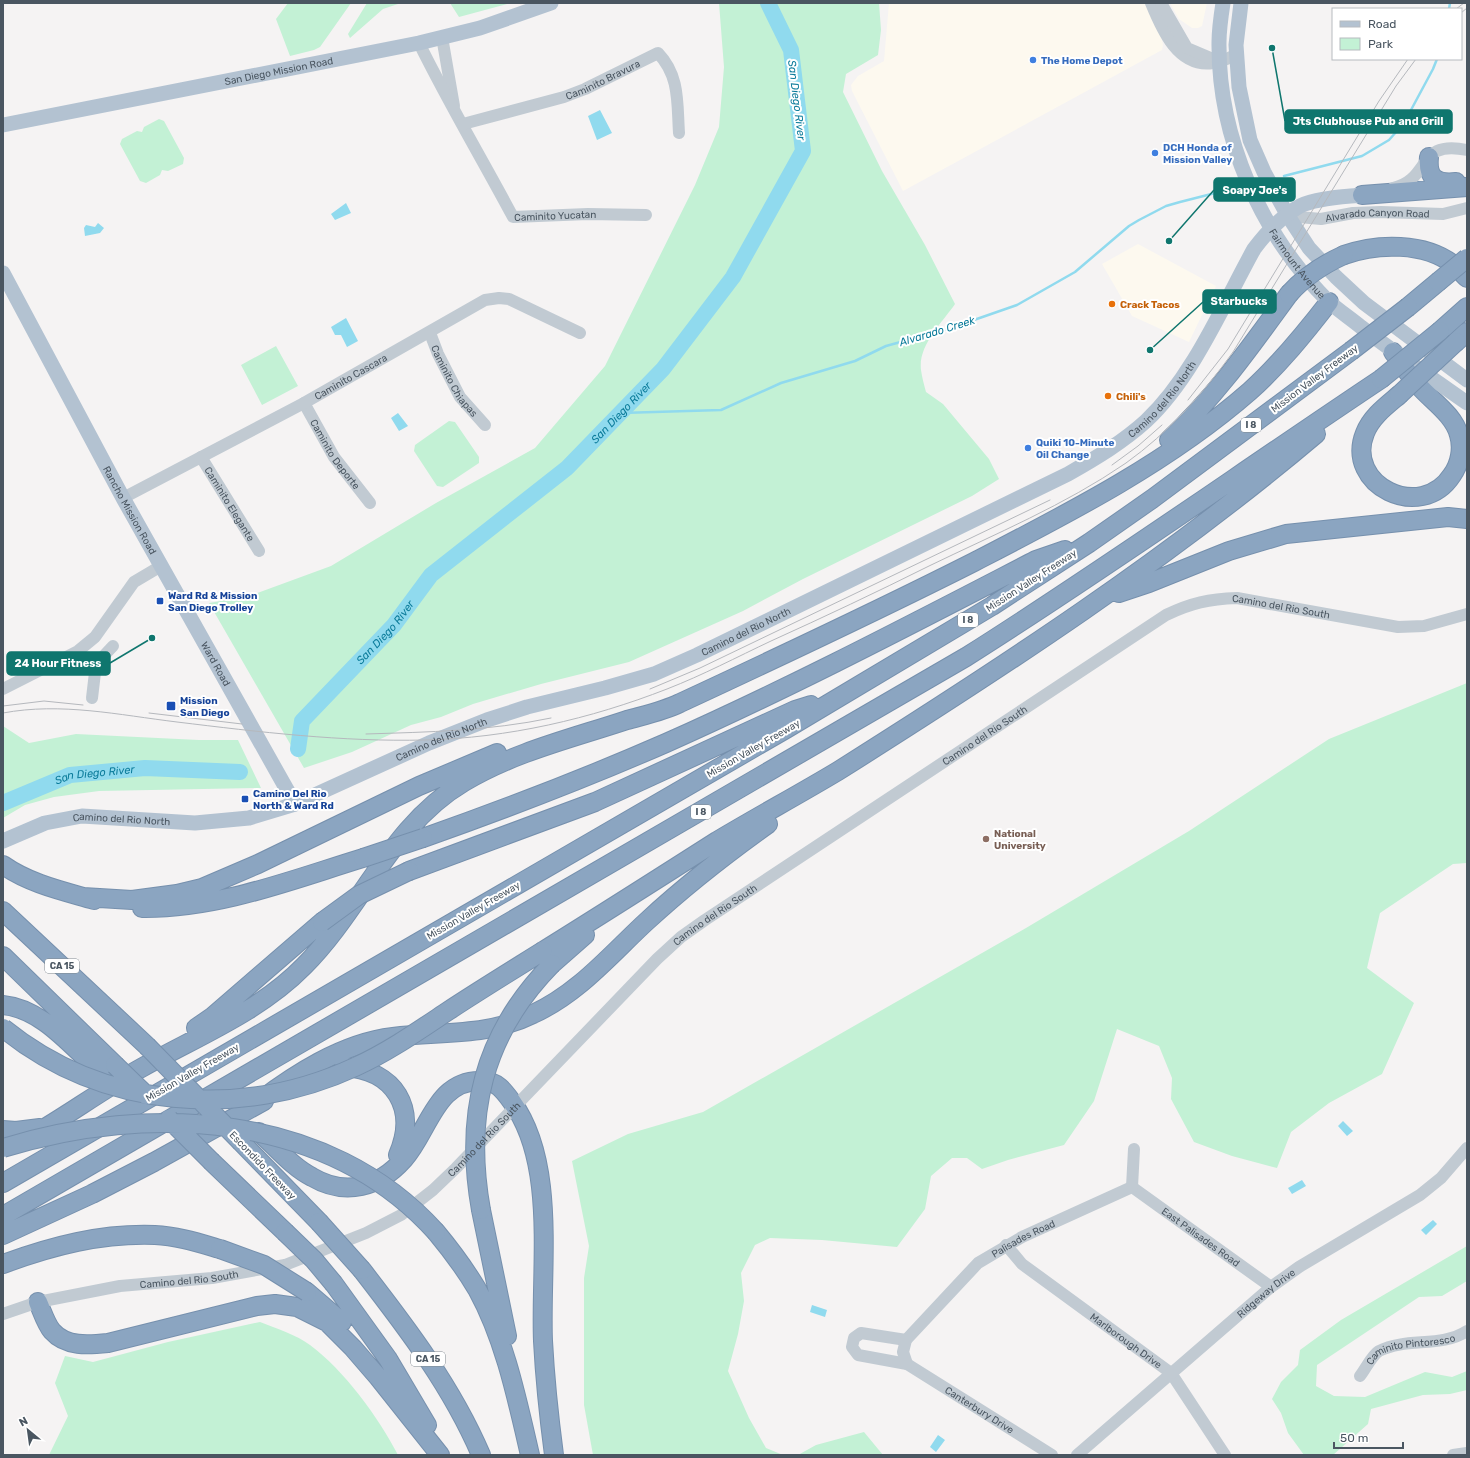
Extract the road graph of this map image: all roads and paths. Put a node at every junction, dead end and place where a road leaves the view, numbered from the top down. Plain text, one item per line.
1 (551, 3) edge
2 (1152, 3) edge
3 (1161, 3) edge
4 (1223, 3) edge
5 (1241, 3) edge
6 (442, 37) junction
7 (419, 42) junction
8 (1237, 54) junction
9 (1220, 62) junction
10 (455, 111) junction
11 (463, 124) junction
12 (3, 125) edge
13 (679, 134) dead end
14 (1467, 150) edge
15 (1429, 157) junction
16 (1467, 182) edge
17 (1467, 187) edge
18 (1362, 195) junction
19 (1467, 208) edge
20 (646, 215) dead end
21 (1288, 216) junction
22 (1272, 228) junction
23 (1467, 258) edge
24 (3, 273) edge
25 (1467, 278) edge
26 (1329, 302) junction
27 (1467, 308) edge
28 (430, 333) junction
29 (580, 333) dead end
30 (1462, 337) edge
31 (1393, 352) junction
32 (1381, 379) junction
33 (1467, 380) edge
34 (304, 403) junction
35 (1467, 403) edge
36 (485, 425) dead end
37 (201, 457) junction
38 (1136, 472) junction
39 (124, 498) junction
40 (370, 503) dead end
41 (1467, 506) edge
42 (1448, 517) junction
43 (1467, 519) edge
44 (1089, 543) junction
45 (259, 551) dead end
46 (161, 566) junction
47 (1103, 598) junction
48 (1467, 614) edge
49 (113, 646) dead end
50 (3, 689) edge
51 (846, 693) junction
52 (695, 695) junction
53 (92, 698) dead end
54 (837, 771) junction
55 (296, 804) junction
56 (3, 841) edge
57 (5, 866) edge
58 (83, 897) junction
59 (3, 911) edge
60 (3, 956) edge
61 (547, 957) junction
62 (3, 1005) edge
63 (3, 1028) edge
64 (109, 1069) junction
65 (140, 1069) junction
66 (182, 1082) junction
67 (253, 1106) junction
68 (515, 1106) junction
69 (44, 1127) junction
70 (3, 1130) edge
71 (3, 1148) edge
72 (1467, 1148) edge
73 (1134, 1149) dead end
74 (3, 1152) edge
75 (391, 1171) junction
76 (3, 1183) edge
77 (1132, 1187) junction
78 (3, 1216) edge
79 (3, 1236) edge
80 (340, 1244) junction
81 (1006, 1245) junction
82 (3, 1264) edge
83 (1271, 1287) junction
84 (38, 1302) junction
85 (3, 1314) edge
86 (1467, 1331) edge
87 (906, 1340) junction
88 (907, 1364) junction
89 (1171, 1373) junction
90 (1360, 1376) dead end
91 (512, 1378) junction
92 (399, 1404) junction
93 (1467, 1453) edge
94 (441, 1455) edge
95 (481, 1455) edge
96 (530, 1455) edge
97 (554, 1455) edge
98 (1052, 1455) edge
99 (1077, 1455) edge
100 (1225, 1455) edge
101 (1454, 1455) edge

1 - 6 main road, San Diego Mission Road
2 - 9 street
3 - 9 street
4 - 9 main road, Fairmount Avenue
5 - 8 main road, Fairmount Avenue
6 - 7 main road, San Diego Mission Road
6 - 10 street, Caminito Yucatan
7 - 10 street, Caminito Yucatan
7 - 12 main road, San Diego Mission Road
8 - 9 street
8 - 21 main road, Fairmount Avenue
9 - 22 main road, Fairmount Avenue
10 - 11 street, Caminito Yucatan
11 - 13 street, Caminito Bravura
11 - 20 street, Caminito Yucatan
14 - 15 street
15 - 16 highway
15 - 18 street
17 - 18 highway
18 - 21 main road, Camino del Rio North
19 - 21 street, Alvarado Canyon Road
21 - 22 main road, Camino del Rio North
21 - 33 main road, Fairmount Avenue
22 - 26 main road, Fairmount Avenue
22 - 55 main road, Camino del Rio North
23 - 44 highway, Mission Valley Freeway / I 8, bridge
24 - 39 main road, Rancho Mission Road
25 - 38 highway, bridge
26 - 31 main road, Fairmount Avenue
26 - 38 highway
27 - 32 highway, I 8, bridge
28 - 29 street, Caminito Cascara
28 - 34 street, Caminito Cascara
28 - 36 street, Caminito Chiapas
30 - 31 highway, bridge
31 - 35 main road, Fairmount Avenue
32 - 47 highway
32 - 78 highway, I 8
34 - 37 street, Caminito Cascara
34 - 40 street, Caminito Deporte
37 - 39 street, Caminito Cascara
37 - 45 street, Caminito Elegante
38 - 52 highway
39 - 46 main road, Rancho Mission Road
41 - 42 highway
42 - 43 highway
42 - 47 highway
44 - 51 highway, Mission Valley Freeway / I 8
44 - 58 highway, bridge
46 - 50 street, Rancho Mission Road
46 - 55 main road, Ward Road
47 - 54 highway
48 - 68 street, Camino del Rio South
49 - 53 street
51 - 65 highway, bridge
51 - 76 highway, Mission Valley Freeway / I 8
52 - 58 highway
52 - 65 highway
54 - 61 highway
54 - 67 highway
55 - 56 main road, Camino del Rio North
57 - 58 highway
59 - 66 highway, Escondido Freeway / CA 15, bridge
60 - 64 highway
61 - 63 highway, bridge
61 - 91 highway, bridge
62 - 64 highway
64 - 94 highway, bridge
65 - 69 highway
66 - 75 highway, bridge
66 - 80 highway, Escondido Freeway / CA 15, bridge
67 - 75 highway
67 - 79 highway
68 - 75 highway
68 - 80 street, Camino del Rio South
68 - 97 highway
69 - 70 highway
69 - 74 highway
71 - 91 highway, bridge
72 - 83 street, Ridgeway Drive
73 - 77 street
77 - 81 street, Palisades Road
77 - 83 street, East Palisades Road
80 - 84 street, Camino del Rio South
80 - 95 highway, Escondido Freeway / CA 15, bridge
81 - 87 street, Palisades Road
81 - 89 street, Marlborough Drive
82 - 92 highway, bridge
83 - 89 street, Ridgeway Drive
84 - 85 street, Camino del Rio South
84 - 92 highway
86 - 90 street, Caminito Pintoresco
87 - 88 street
87 - 88 street
88 - 98 street, Canterbury Drive
89 - 99 street, Ridgeway Drive
89 - 100 street, Marlborough Drive
91 - 96 highway
92 - 94 highway
93 - 101 street

